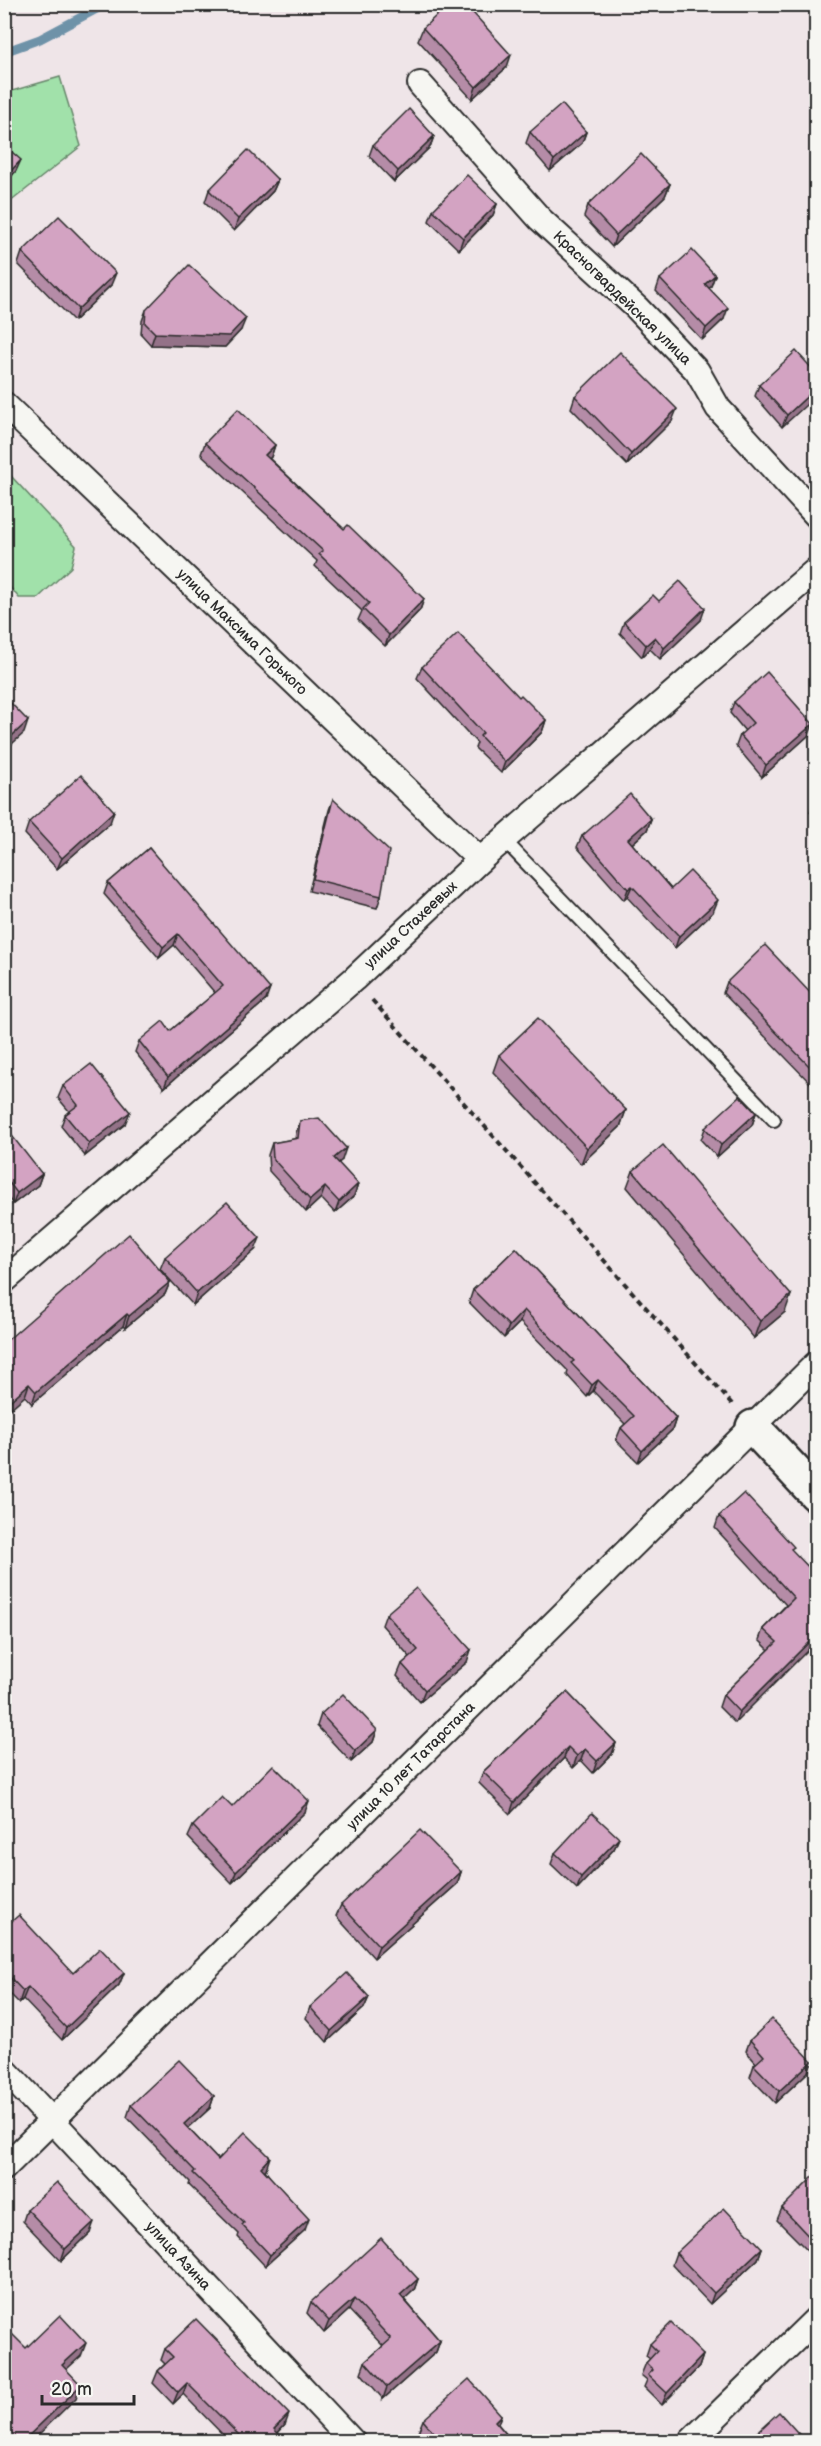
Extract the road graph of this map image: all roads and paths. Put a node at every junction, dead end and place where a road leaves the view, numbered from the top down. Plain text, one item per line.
1 (420, 84) dead end
2 (4, 404) edge
3 (816, 515) edge
4 (816, 570) edge
5 (504, 840) junction
6 (480, 860) junction
7 (354, 979) junction
8 (774, 1120) dead end
9 (4, 1281) edge
10 (816, 1364) edge
11 (753, 1427) junction
12 (816, 1494) edge
13 (4, 2069) edge
14 (52, 2122) junction
15 (4, 2168) edge
16 (816, 2319) edge
17 (354, 2442) edge
18 (690, 2442) edge

1 - 3 street, Красногвардейская улица
2 - 6 street, улица Максима Горького
4 - 5 street, улица Стахеевых
5 - 6 street, улица Стахеевых
5 - 8 lane
6 - 7 street, улица Стахеевых
7 - 9 street, улица Стахеевых
7 - 11 path
10 - 11 street, улица 10 лет Татарстана
11 - 12 street
11 - 14 street, улица 10 лет Татарстана
13 - 14 street, улица Азина
14 - 15 street, улица 10 лет Татарстана
14 - 17 street, улица Азина
16 - 18 street

